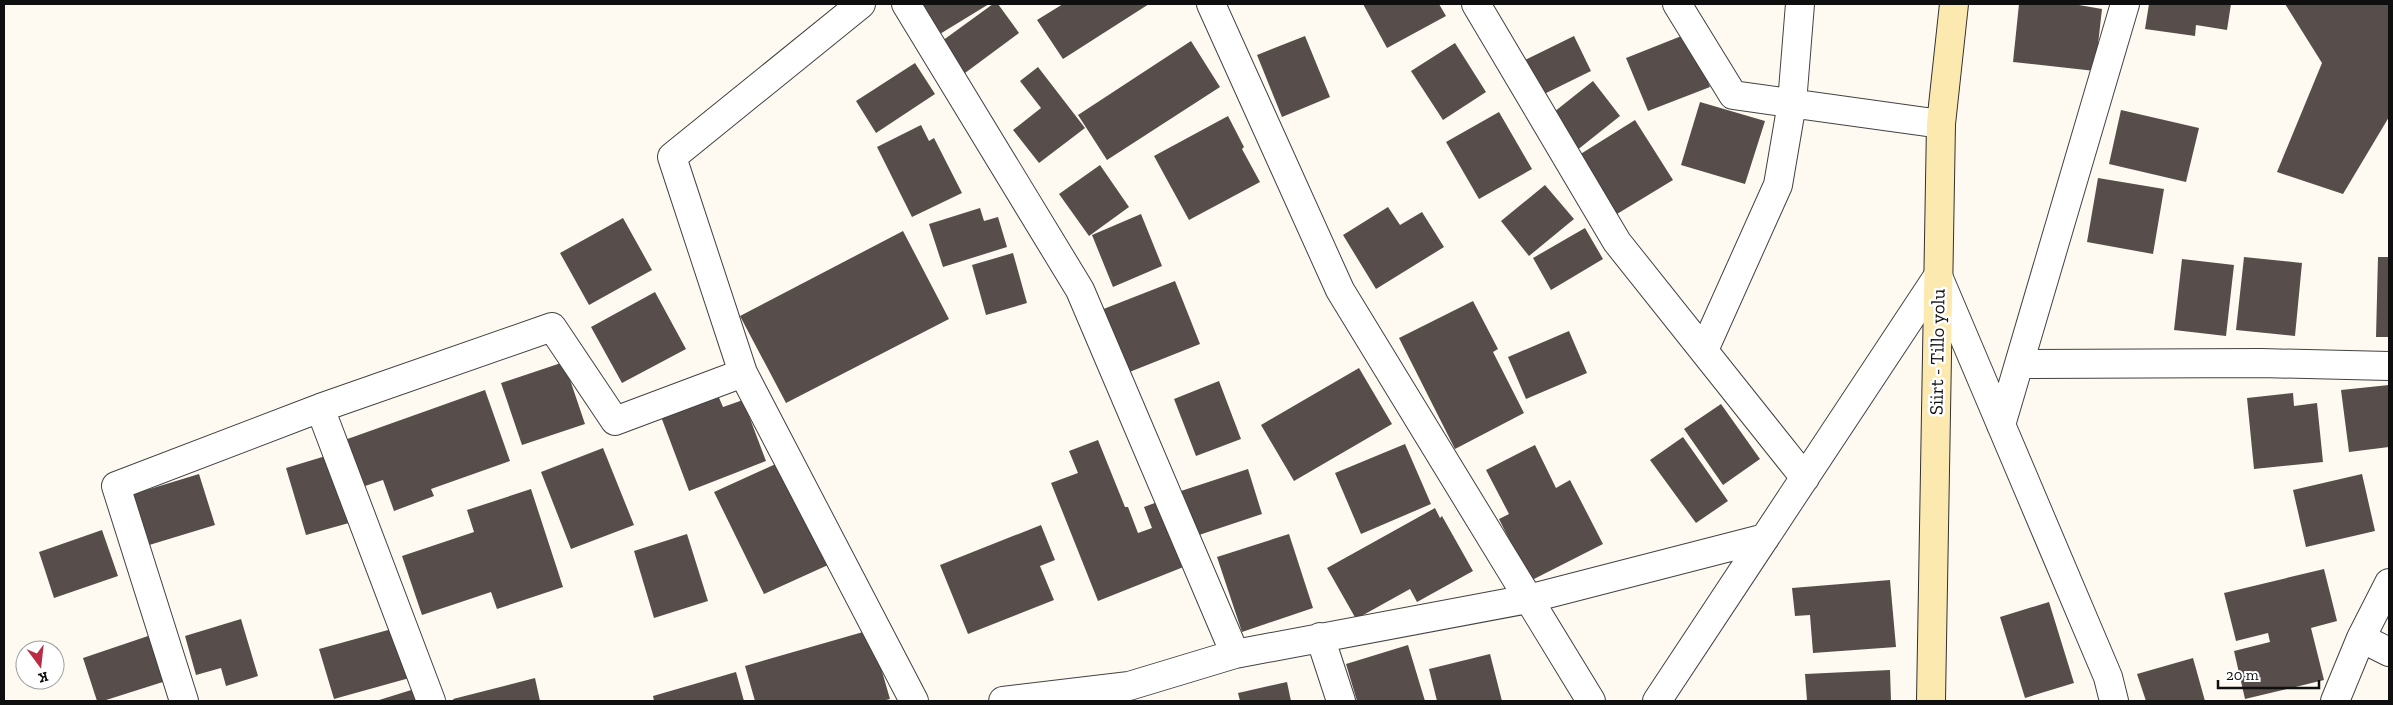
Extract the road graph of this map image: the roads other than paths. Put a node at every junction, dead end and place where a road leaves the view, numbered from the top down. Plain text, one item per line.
1 (861, 4) edge
2 (906, 4) edge
3 (1211, 4) edge
4 (1476, 4) edge
5 (1677, 4) edge
6 (1800, 4) edge
7 (1954, 4) edge
8 (2125, 4) edge
9 (1792, 104) junction
10 (1941, 124) junction
11 (1938, 276) junction
12 (1704, 350) junction
13 (2019, 364) junction
14 (2389, 366) edge
15 (743, 373) junction
16 (320, 408) junction
17 (2001, 425) junction
18 (1805, 478) junction
19 (1765, 538) junction
20 (2389, 583) edge
21 (1528, 599) junction
22 (1320, 637) junction
23 (2361, 638) junction
24 (2389, 652) edge
25 (1235, 654) junction
26 (184, 701) edge
27 (431, 701) edge
28 (914, 701) edge
29 (1003, 701) edge
30 (1341, 701) edge
31 (1591, 701) edge
32 (1657, 701) edge
33 (1932, 701) edge
34 (2114, 701) edge
35 (2335, 701) edge

1 - 15 street
2 - 25 street
3 - 21 street
4 - 12 street
5 - 9 street
6 - 9 street
7 - 10 main road, Siirt - Tillo yolu
8 - 13 street
9 - 10 street
9 - 12 street
10 - 11 main road, Siirt - Tillo yolu
11 - 17 street
11 - 18 street
11 - 33 main road, Siirt - Tillo yolu
12 - 18 street
13 - 14 street
13 - 17 street
15 - 16 street
15 - 28 street
16 - 26 street
16 - 27 street
17 - 34 street
18 - 19 street
19 - 21 street
19 - 32 street
20 - 23 street
21 - 22 street
21 - 31 street
22 - 25 street
22 - 30 street
23 - 24 street
23 - 35 street
25 - 29 street

